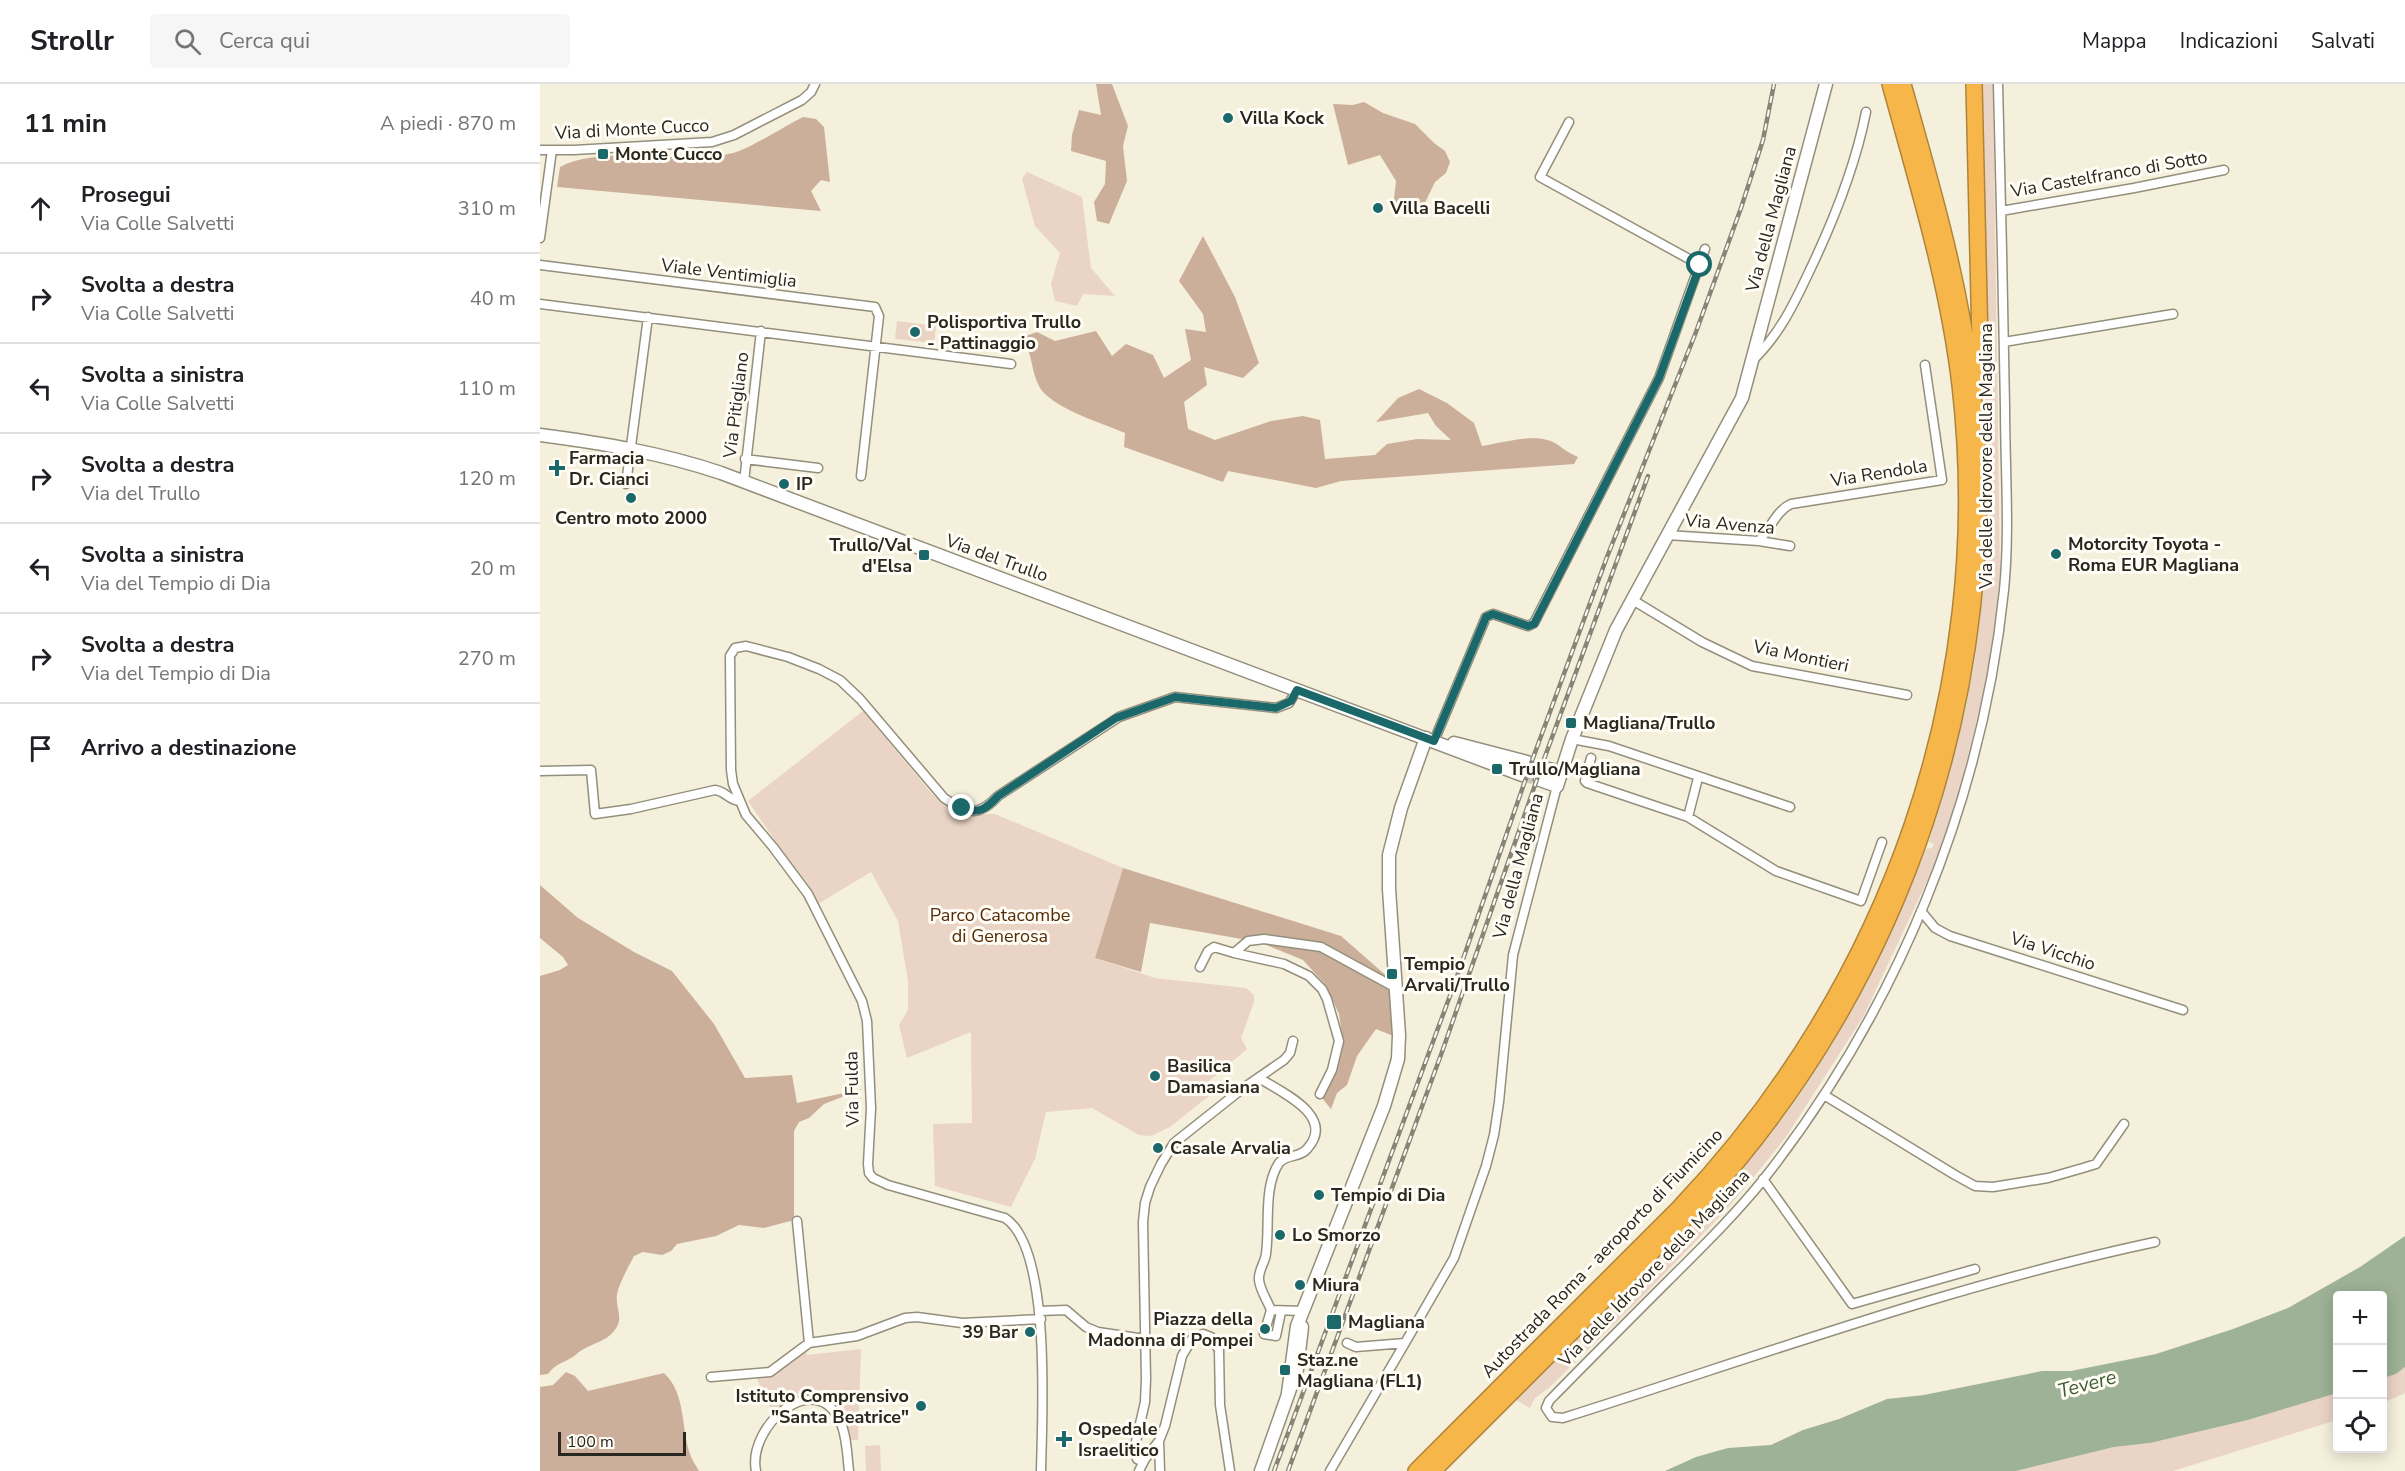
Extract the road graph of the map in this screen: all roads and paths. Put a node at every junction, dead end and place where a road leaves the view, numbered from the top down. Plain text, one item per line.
1 (815, 84) edge
2 (1826, 84) edge
3 (1890, 84) edge
4 (1903, 84) edge
5 (1974, 84) edge
6 (1998, 84) edge
7 (1866, 112) dead end
8 (1569, 122) dead end
9 (540, 150) edge
10 (552, 150) junction
11 (2224, 170) dead end
12 (2001, 211) junction
13 (540, 238) edge
14 (1706, 249) dead end
15 (540, 265) edge
16 (1700, 265) junction
17 (540, 304) edge
18 (2173, 314) dead end
19 (648, 317) junction
20 (761, 331) junction
21 (2004, 342) junction
22 (876, 345) junction
23 (1751, 363) junction
24 (1011, 364) dead end
25 (1925, 366) dead end
26 (540, 435) edge
27 (632, 449) junction
28 (745, 459) junction
29 (818, 468) dead end
30 (861, 476) dead end
31 (1979, 476) junction
32 (744, 482) junction
33 (626, 484) dead end
34 (1667, 535) junction
35 (1759, 541) junction
36 (1790, 546) dead end
37 (1631, 599) junction
38 (1297, 690) junction
39 (1907, 694) dead end
40 (1572, 739) junction
41 (1430, 740) junction
42 (1591, 758) dead end
43 (1527, 762) tunnel mouth
44 (540, 771) edge
45 (1562, 772) junction
46 (1522, 775) tunnel mouth
47 (1698, 778) junction
48 (1557, 786) junction
49 (739, 801) junction
50 (1790, 807) dead end
51 (1688, 816) junction
52 (1882, 842) dead end
53 (1921, 911) junction
54 (1234, 953) junction
55 (1200, 967) dead end
56 (1396, 988) junction
57 (2183, 1010) dead end
58 (1293, 1041) dead end
59 (1259, 1078) junction
60 (1320, 1094) dead end
61 (1824, 1095) junction
62 (2124, 1124) dead end
63 (1763, 1179) junction
64 (797, 1221) dead end
65 (2155, 1242) dead end
66 (1975, 1269) dead end
67 (1271, 1310) junction
68 (1281, 1312) junction
69 (1302, 1314) junction
70 (1041, 1315) junction
71 (1145, 1339) junction
72 (809, 1343) junction
73 (1347, 1343) dead end
74 (1406, 1343) junction
75 (711, 1377) dead end
76 (1159, 1441) junction
77 (1145, 1459) junction
78 (1161, 1459) junction
79 (756, 1471) edge
80 (849, 1471) edge
81 (1041, 1471) edge
82 (1139, 1471) edge
83 (1160, 1471) edge
84 (1230, 1471) edge
85 (1261, 1471) edge
86 (1330, 1471) edge
87 (1416, 1471) edge
88 (1433, 1471) edge

1 - 10 street, Via di Monte Cucco
2 - 23 main road, Via della Magliana
3 - 87 highway, Autostrada Roma - aeroporto di Fiumicino
4 - 31 highway, Autostrada Roma - aeroporto di Fiumicino
5 - 31 highway
6 - 12 street, Via delle Idrovore della Magliana
7 - 23 street, Via della Magliana
8 - 16 street
9 - 10 street, Via di Monte Cucco
10 - 13 street
11 - 12 street, Via Castelfranco di Sotto
12 - 21 street, Via delle Idrovore della Magliana
14 - 16 street
15 - 22 street, Viale Ventimiglia
16 - 41 street
17 - 19 street
18 - 21 street
19 - 20 street
19 - 27 street
20 - 22 street
20 - 28 street, Via Pitigliano
21 - 53 street, Via delle Idrovore della Magliana
22 - 24 street
22 - 30 street
23 - 34 main road, Via della Magliana
25 - 35 street, Via Rendola
26 - 27 main road, Via del Trullo
27 - 32 main road, Via del Trullo
27 - 33 street
28 - 29 street
28 - 32 street, Via Pitigliano
31 - 88 highway, Autostrada Roma - aeroporto di Fiumicino
32 - 38 main road, Via del Trullo
34 - 35 street, Via Avenza
34 - 37 main road, Via della Magliana
35 - 36 street, Via Avenza
37 - 39 street, Via Montieri
37 - 40 main road, Via della Magliana
38 - 41 main road, Via del Trullo
38 - 49 street, Via Fulda
40 - 45 main road, Via della Magliana
40 - 47 street
41 - 43 main road, Via del Trullo
41 - 46 main road, Via del Trullo
41 - 56 main road
42 - 51 street
44 - 49 street
45 - 48 main road, Via della Magliana
45 - 48 main road
47 - 50 street
47 - 51 street
48 - 74 street, Via della Magliana
49 - 70 street, Via Fulda
51 - 52 street
53 - 57 street, Via Vicchio
53 - 61 street, Via delle Idrovore della Magliana
54 - 55 street
54 - 56 street
54 - 60 street
56 - 69 main road
58 - 59 street
59 - 67 street
59 - 71 street
61 - 62 street
61 - 63 street, Via delle Idrovore della Magliana
63 - 65 street, Via delle Idrovore della Magliana
63 - 66 street
64 - 72 street
67 - 68 street
67 - 68 street
68 - 69 street
69 - 85 main road
70 - 71 street
70 - 72 street
70 - 81 street, Via Fulda
71 - 77 street
72 - 75 street
73 - 74 street
74 - 86 street, Via della Magliana
76 - 77 street
76 - 78 street
76 - 84 street
77 - 78 street
77 - 82 street
78 - 83 street
79 - 80 street

